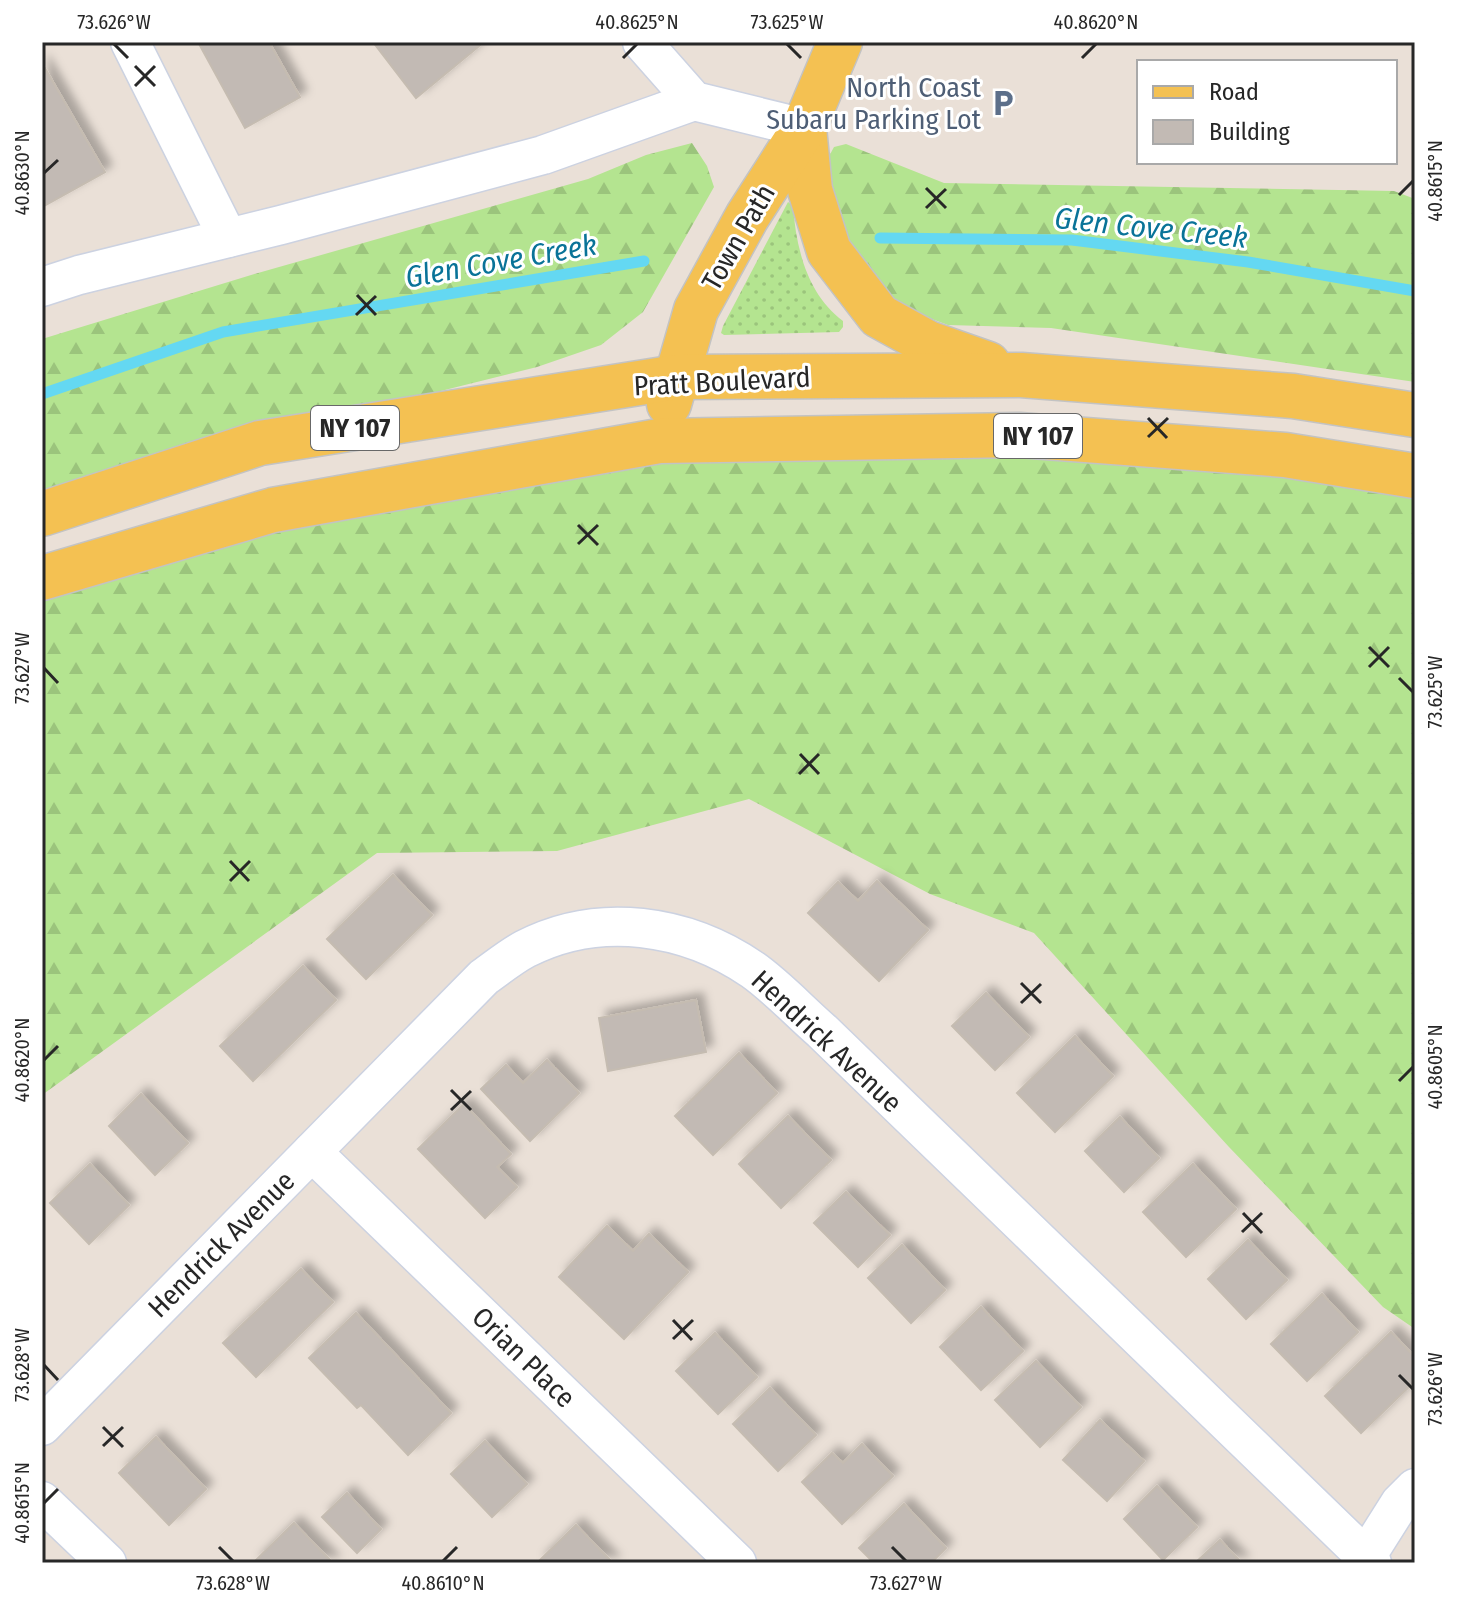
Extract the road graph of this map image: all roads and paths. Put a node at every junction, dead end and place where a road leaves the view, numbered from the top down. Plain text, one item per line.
1 (130, 42) edge
2 (642, 42) edge
3 (840, 42) edge
4 (694, 101) junction
5 (804, 128) junction
6 (228, 238) junction
7 (42, 287) edge
8 (1021, 375) junction
9 (677, 377) junction
10 (1415, 415) edge
11 (659, 441) junction
12 (1415, 476) edge
13 (42, 514) edge
14 (42, 578) edge
15 (312, 1152) junction
16 (42, 1426) edge
17 (1415, 1488) edge
18 (42, 1501) edge
19 (1367, 1561) edge
20 (107, 1563) edge
21 (737, 1563) edge

1 - 6 street
2 - 4 street
3 - 5 main road, Town Path
4 - 5 street
4 - 6 street
5 - 8 main road
5 - 9 main road, Town Path
6 - 7 street
8 - 9 main road, Pratt Boulevard / NY 107
8 - 10 main road, Pratt Boulevard / NY 107
9 - 11 main road, Town Path
9 - 13 main road, Pratt Boulevard / NY 107
11 - 12 main road, Pratt Boulevard / NY 107
11 - 14 main road, Pratt Boulevard / NY 107
15 - 16 street, Hendrick Avenue
15 - 19 street, Hendrick Avenue
15 - 21 street, Orian Place
17 - 19 street, Hendrick Avenue
18 - 20 street

